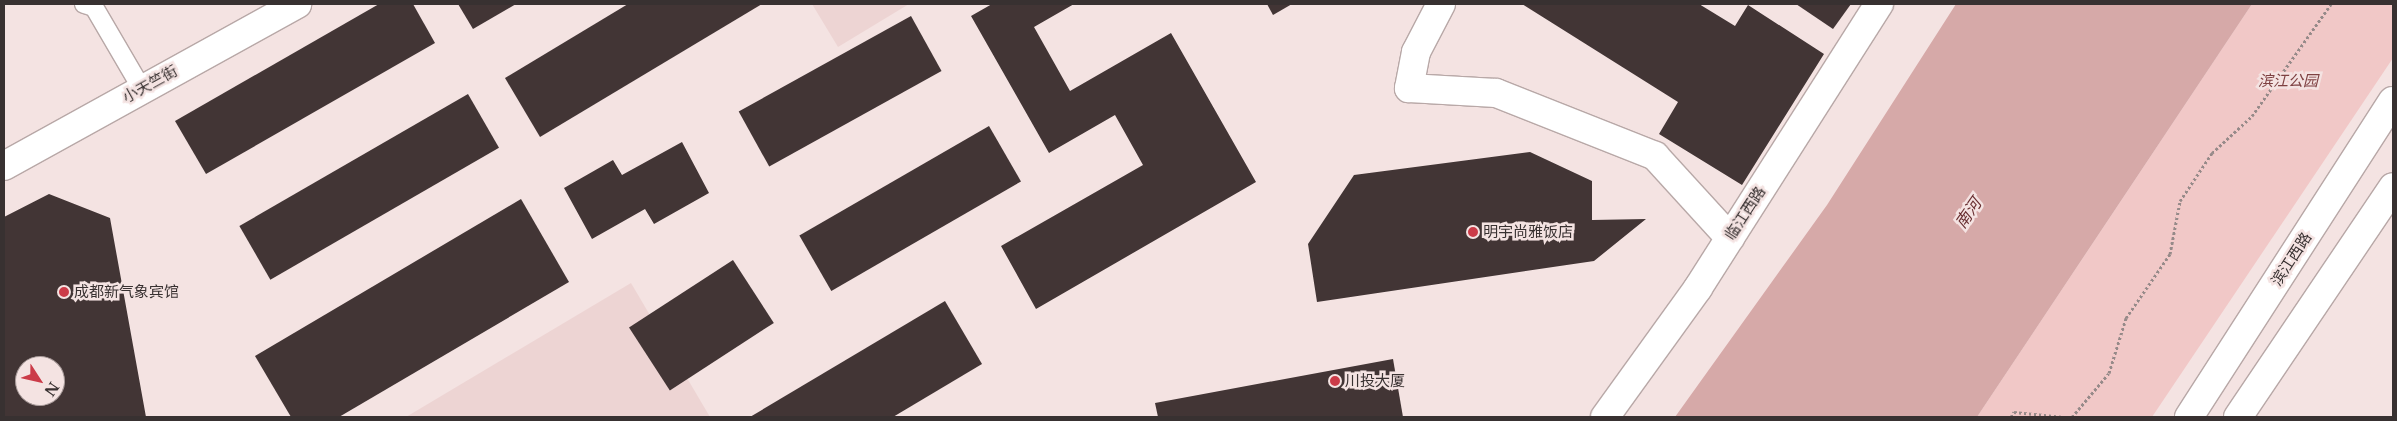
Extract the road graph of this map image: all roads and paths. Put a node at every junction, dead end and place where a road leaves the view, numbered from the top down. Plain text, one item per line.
1 (84, 4) edge
2 (297, 4) edge
3 (1441, 4) edge
4 (1879, 4) edge
5 (2331, 4) edge
6 (142, 89) junction
7 (2393, 101) edge
8 (4, 166) edge
9 (2393, 187) edge
10 (1730, 238) junction
11 (1605, 417) edge
12 (2011, 417) edge
13 (2064, 417) edge
14 (2072, 417) edge
15 (2189, 417) edge
16 (2238, 417) edge

1 - 6 lane
2 - 6 street, 小天竺街
3 - 10 street
4 - 10 street, 临江西路
5 - 14 path
6 - 8 street, 小天竺街
7 - 15 street, 滨江西路
9 - 16 street
10 - 11 street, 临江西路
12 - 13 path

